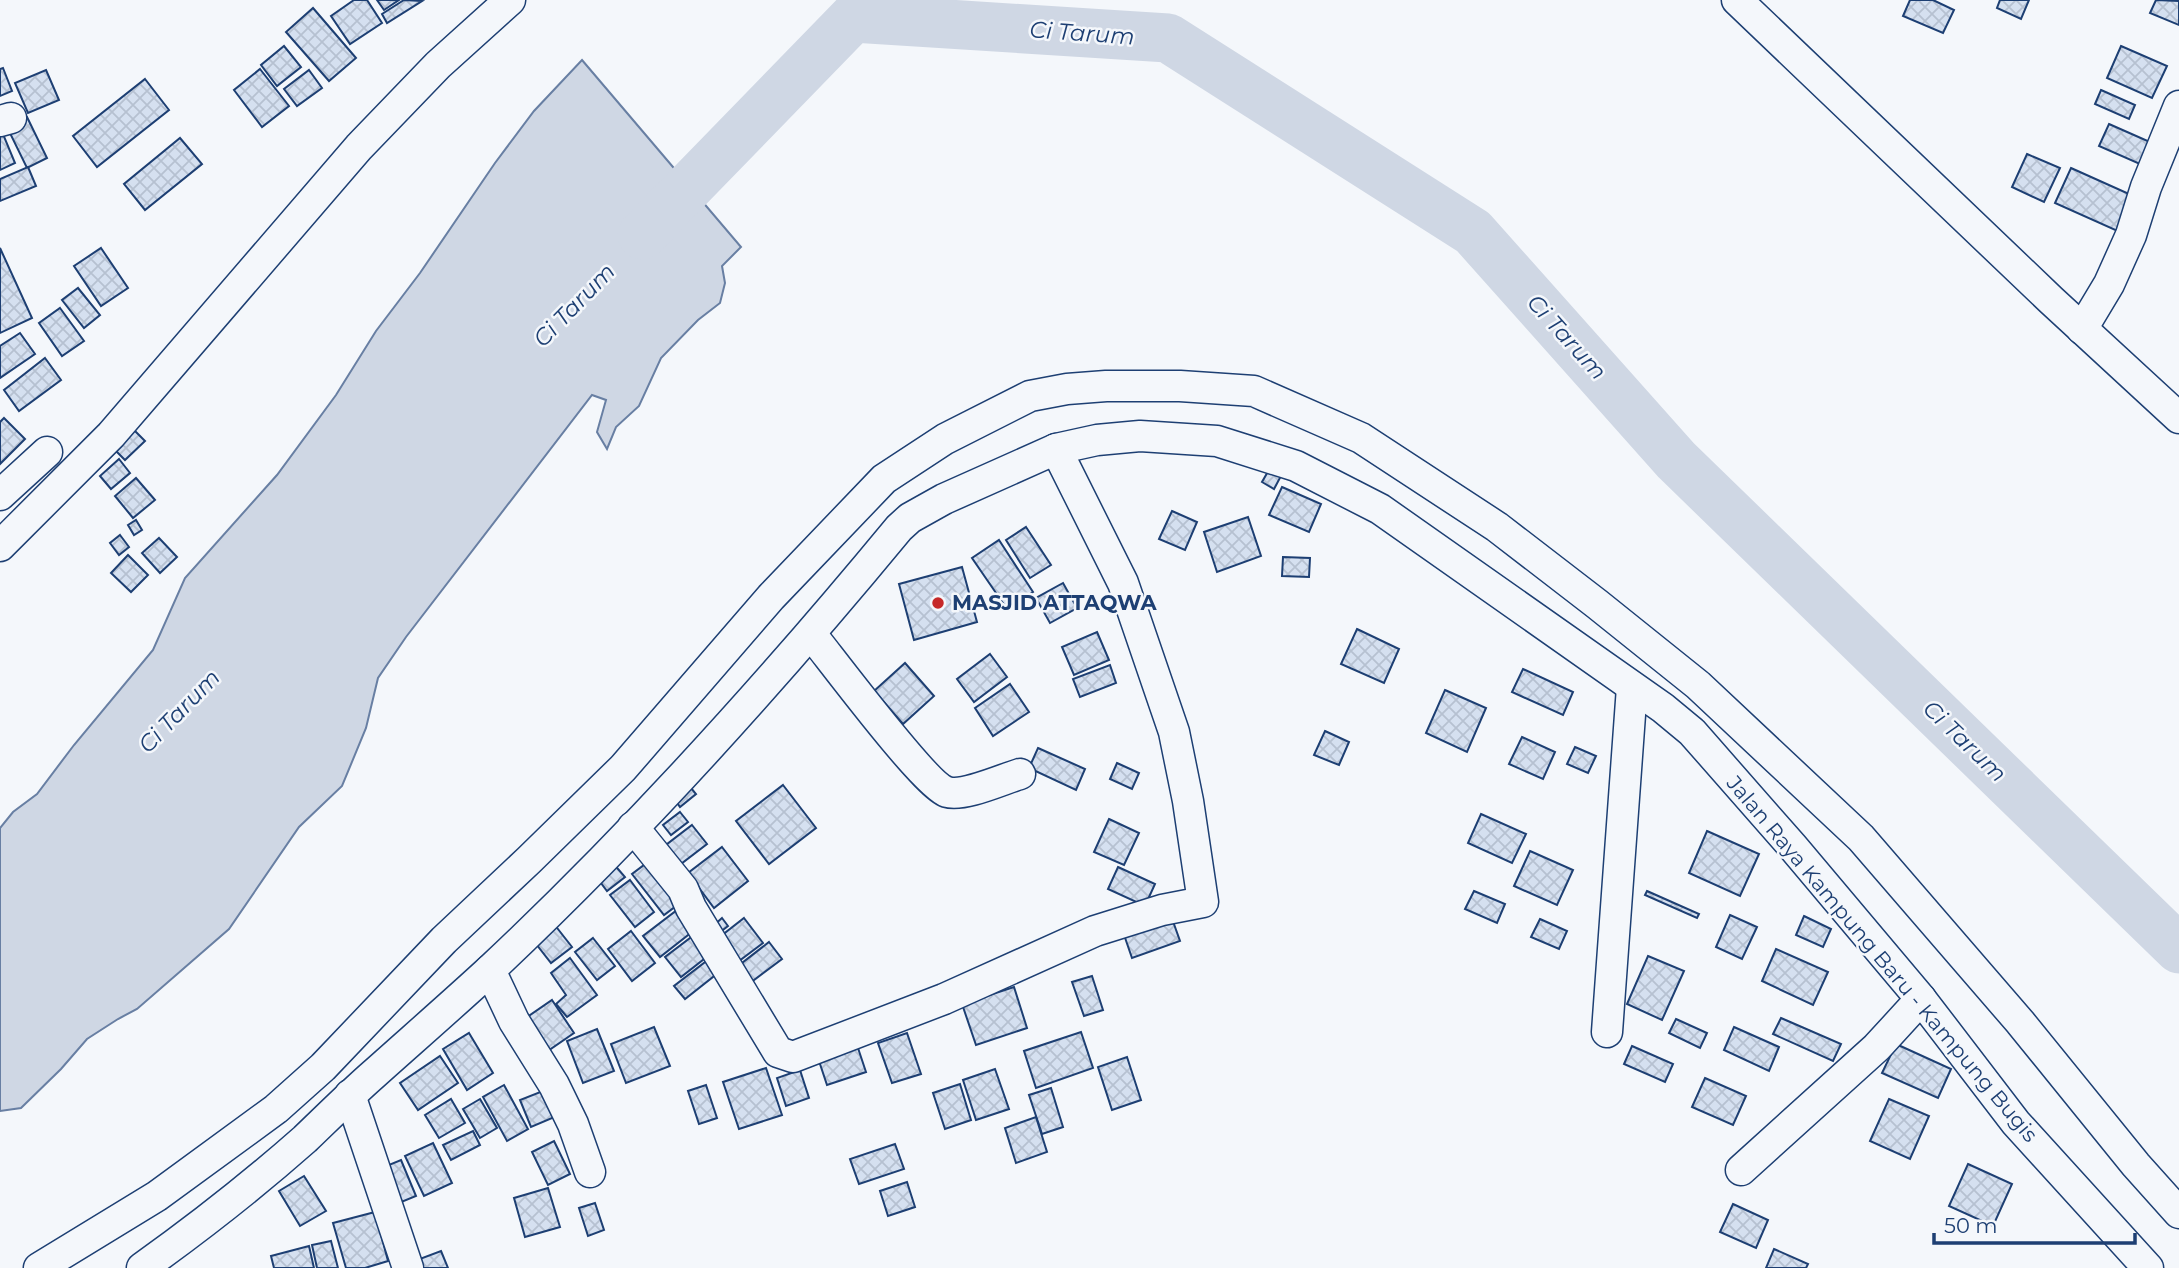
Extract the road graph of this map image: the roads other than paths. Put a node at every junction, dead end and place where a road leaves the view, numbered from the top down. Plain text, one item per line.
1 (510, 0) edge
2 (1737, 0) edge
3 (2179, 106) edge
4 (2170, 157) edge
5 (2082, 329) junction
6 (2179, 418) edge
7 (1056, 449) junction
8 (47, 452) dead end
9 (0, 495) edge
10 (0, 546) edge
11 (811, 634) junction
12 (1632, 687) junction
13 (1020, 774) dead end
14 (633, 827) junction
15 (490, 970) junction
16 (1921, 999) junction
17 (1607, 1032) dead end
18 (350, 1095) junction
19 (1741, 1170) dead end
20 (590, 1172) dead end
21 (2179, 1213) edge
22 (39, 1268) edge
23 (142, 1268) edge
24 (408, 1268) edge
25 (2148, 1268) edge

1 - 10 street
2 - 5 street
3 - 4 street
4 - 5 street
5 - 6 street
7 - 11 street, Jalan Raya Kampung Baru - Kampung Bugis
7 - 12 street, Jalan Raya Kampung Baru - Kampung Bugis
7 - 14 street
8 - 9 street
11 - 13 street
11 - 14 street, Jalan Raya Kampung Baru - Kampung Bugis
12 - 16 street, Jalan Raya Kampung Baru - Kampung Bugis
12 - 17 street
14 - 15 street, Jalan Raya Kampung Baru - Kampung Bugis
15 - 18 street, Jalan Raya Kampung Baru - Kampung Bugis
15 - 20 street
16 - 19 street
16 - 25 street, Jalan Raya Kampung Baru - Kampung Bugis
18 - 23 street, Jalan Raya Kampung Baru - Kampung Bugis
18 - 24 street
21 - 22 street

